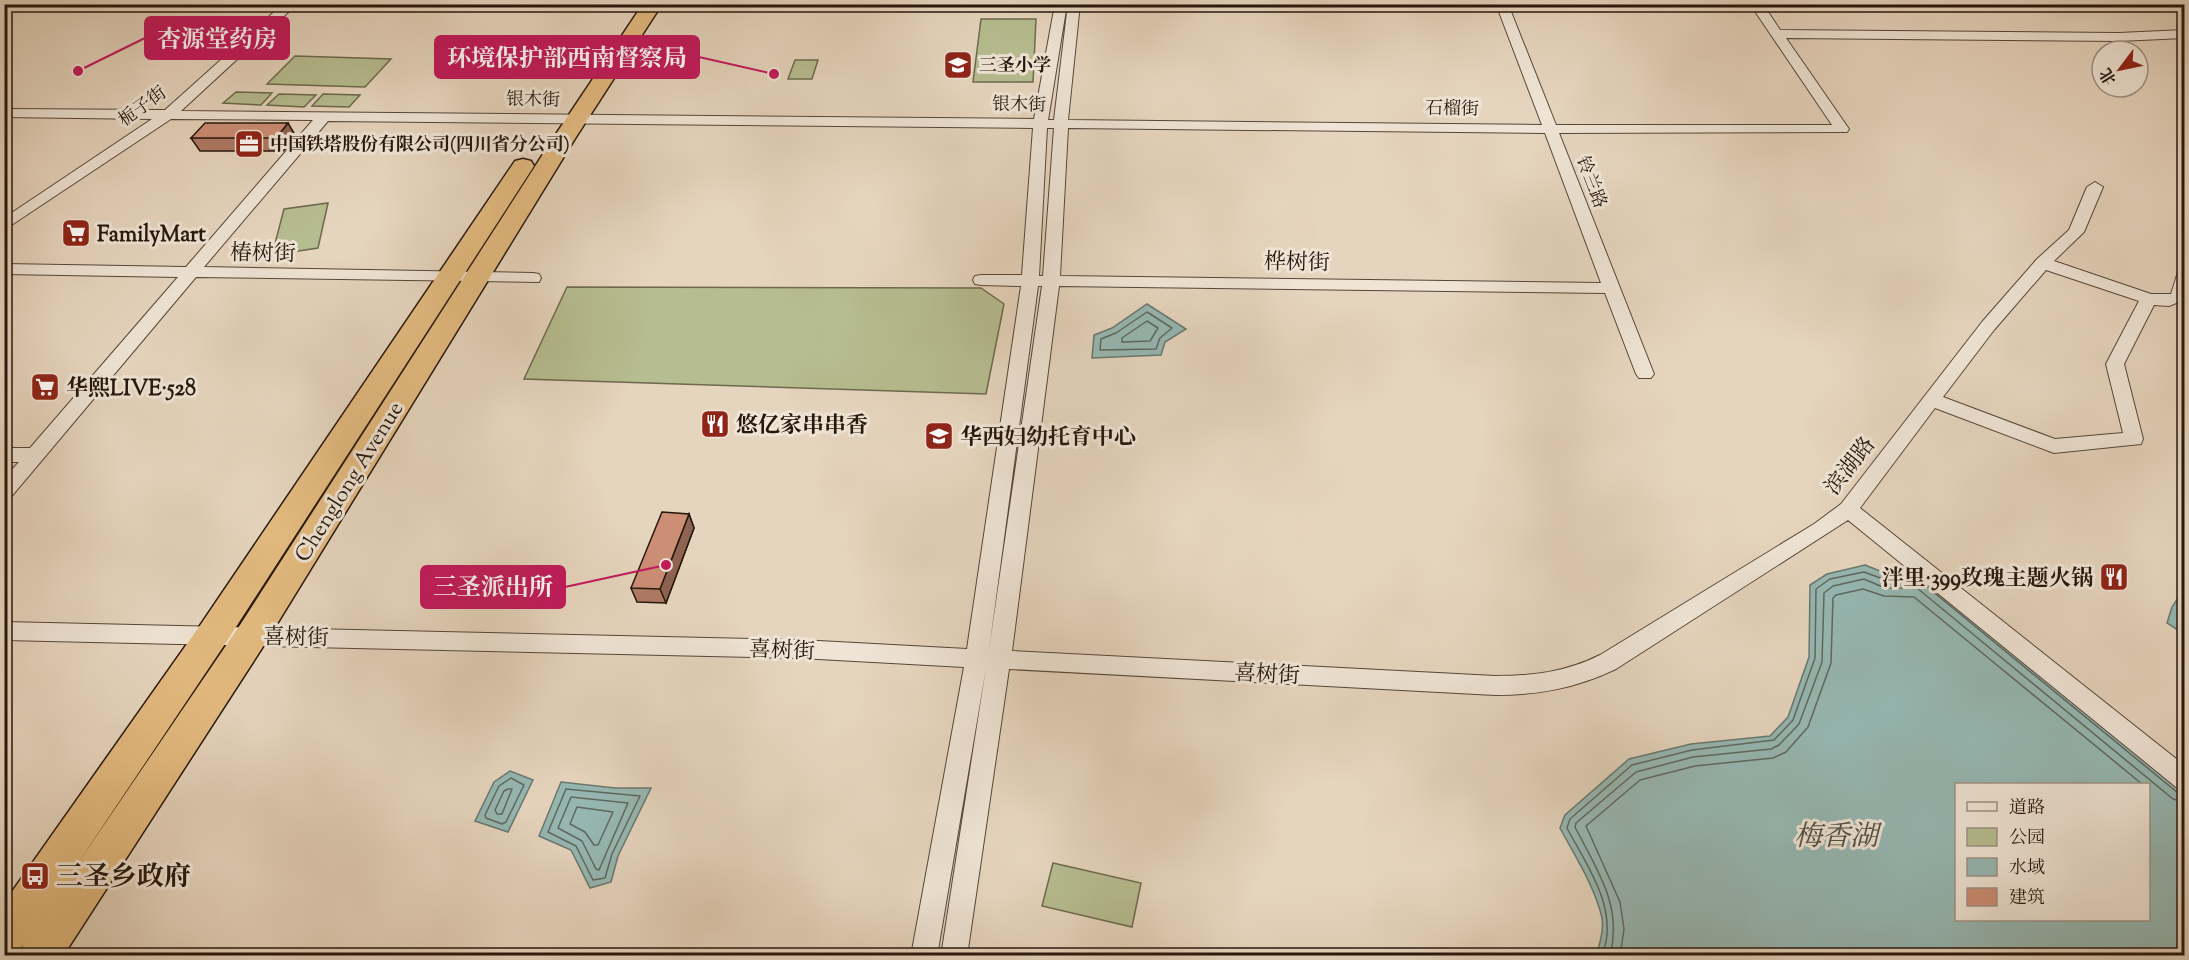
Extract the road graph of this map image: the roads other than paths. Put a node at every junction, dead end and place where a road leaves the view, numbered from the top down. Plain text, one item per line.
1 (291, 4) edge
2 (631, 4) edge
3 (653, 4) edge
4 (1061, 4) edge
5 (1074, 4) edge
6 (1502, 4) edge
7 (1756, 4) edge
8 (1777, 34) junction
9 (2182, 34) edge
10 (4, 112) edge
11 (169, 114) junction
12 (324, 116) junction
13 (566, 118) junction
14 (1040, 123) junction
15 (1061, 124) junction
16 (1550, 129) junction
17 (2095, 187) dead end
18 (4, 225) edge
19 (2043, 262) junction
20 (4, 269) edge
21 (190, 273) junction
22 (2184, 276) edge
23 (463, 278) junction
24 (533, 278) dead end
25 (981, 280) dead end
26 (1051, 281) junction
27 (1030, 282) junction
28 (1612, 288) junction
29 (2149, 299) junction
30 (1645, 374) dead end
31 (1932, 400) junction
32 (4, 455) edge
33 (36, 455) junction
34 (4, 492) edge
35 (1848, 509) junction
36 (4, 631) edge
37 (213, 634) junction
38 (252, 635) junction
39 (977, 658) junction
40 (1000, 658) junction
41 (1558, 682) joint
42 (2184, 779) edge
43 (4, 938) edge
44 (39, 956) edge
45 (924, 956) edge
46 (954, 956) edge

1 - 11 street, 栀子街
2 - 13 highway, Chenglong Avenue
3 - 13 highway, Chenglong Avenue
4 - 14 street
5 - 15 street
6 - 16 street, 铃兰路
7 - 8 street
8 - 9 street
8 - 16 street, 石榴街
10 - 11 street, 银木街
11 - 12 street, 银木街
11 - 18 street, 栀子街
12 - 13 street, 银木街
12 - 21 street
13 - 14 street, 银木街
13 - 23 highway, Chenglong Avenue
14 - 15 street, 银木街
14 - 27 street
15 - 16 street, 石榴街
15 - 26 street
16 - 28 street, 铃兰路
17 - 19 street, 滨湖路
19 - 29 street
19 - 31 street, 滨湖路
20 - 21 street, 椿树街
21 - 23 street, 椿树街
21 - 33 street
22 - 29 street
23 - 24 street
23 - 37 highway, Chenglong Avenue
23 - 38 highway, Chenglong Avenue
25 - 27 street, 桦树街
26 - 27 street, 桦树街
26 - 28 street, 桦树街
26 - 40 street
27 - 39 street
28 - 30 street, 铃兰路
29 - 31 street
31 - 35 street, 滨湖路
32 - 33 street
33 - 34 street
35 - 41 street, 滨湖路
35 - 42 street
36 - 37 street, 喜树街
37 - 38 street, 喜树街
37 - 43 highway, Chenglong Avenue
38 - 39 street, 喜树街
38 - 44 highway, Chenglong Avenue
39 - 40 street, 喜树街
39 - 45 street
40 - 41 street, 喜树街
40 - 46 street

